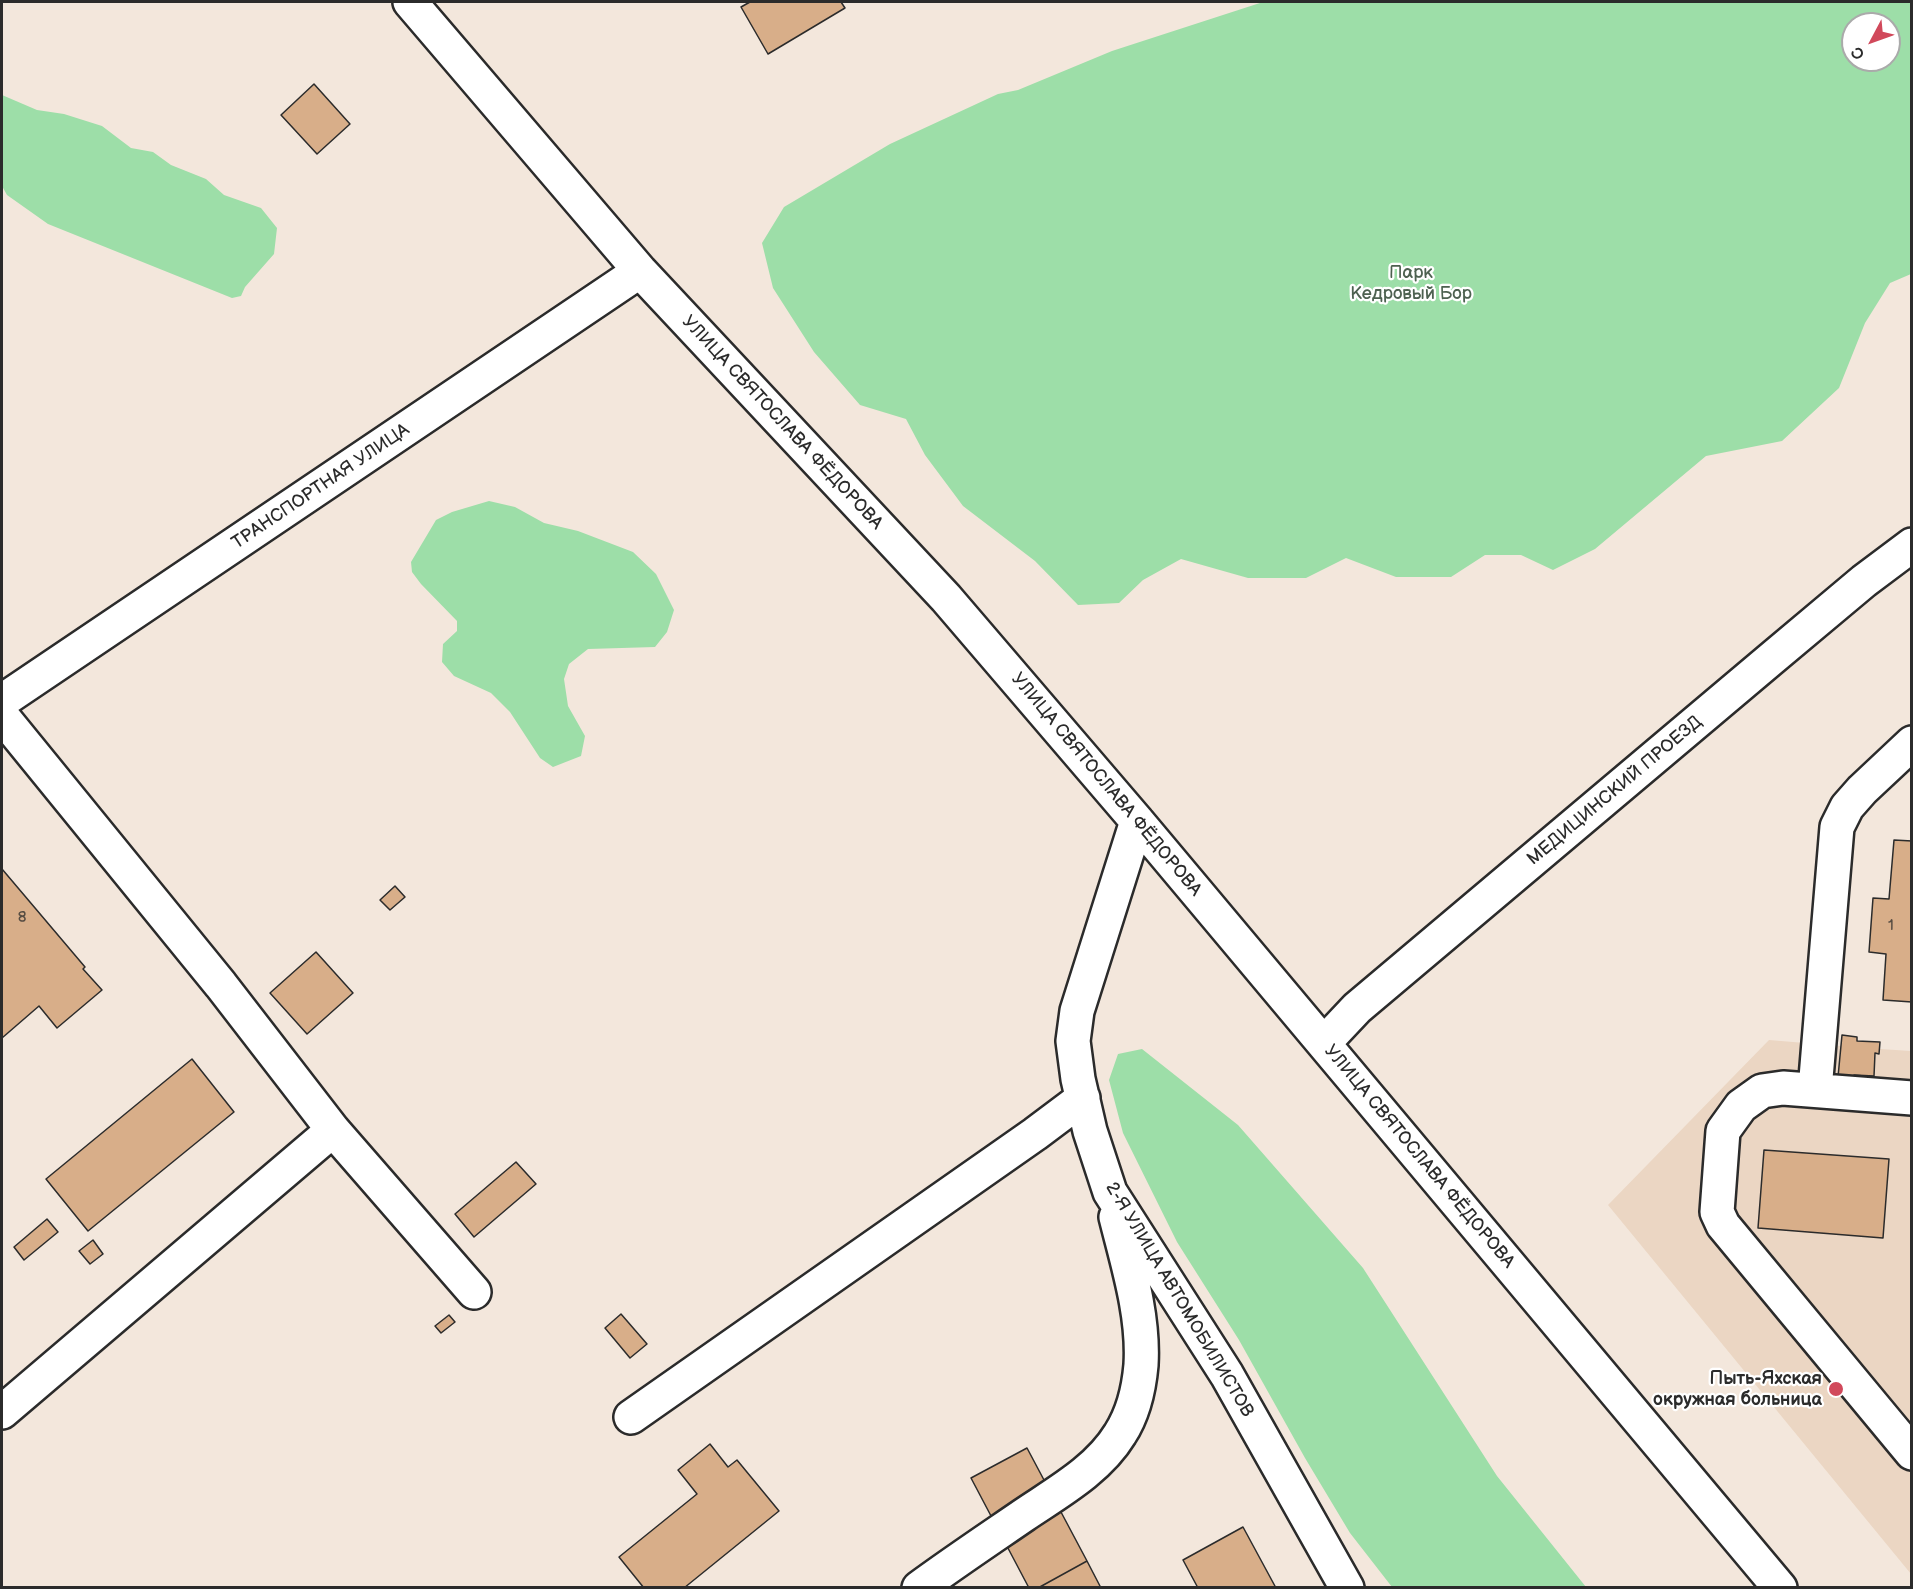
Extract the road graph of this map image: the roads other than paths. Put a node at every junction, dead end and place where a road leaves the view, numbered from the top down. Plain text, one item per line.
1 (410, 2) edge
2 (640, 271) junction
3 (1911, 545) edge
4 (2, 702) edge
5 (2, 716) edge
6 (1911, 743) edge
7 (1137, 821) junction
8 (1324, 1043) junction
9 (1815, 1090) junction
10 (1083, 1098) junction
11 (1911, 1098) edge
12 (333, 1130) junction
13 (1110, 1192) junction
14 (474, 1292) dead end
15 (2, 1412) edge
16 (631, 1417) dead end
17 (1911, 1453) edge
18 (919, 1587) edge
19 (1347, 1587) edge
20 (1780, 1587) edge

1 - 2 street, УЛИЦА СВЯТОСЛАВА ФЁДОРОВА
2 - 4 street, ТРАНСПОРТНАЯ УЛИЦА
2 - 7 street, УЛИЦА СВЯТОСЛАВА ФЁДОРОВА
3 - 8 street, МЕДИЦИНСКИЙ ПРОЕЗД
5 - 12 street
6 - 9 street
7 - 8 street, УЛИЦА СВЯТОСЛАВА ФЁДОРОВА
7 - 10 street, 2-Я УЛИЦА АВТОМОБИЛИСТОВ
8 - 20 street, УЛИЦА СВЯТОСЛАВА ФЁДОРОВА
9 - 11 street
9 - 17 street
10 - 13 street, 2-Я УЛИЦА АВТОМОБИЛИСТОВ
10 - 16 street
12 - 14 street
12 - 15 street
13 - 18 street
13 - 19 street, 2-Я УЛИЦА АВТОМОБИЛИСТОВ

